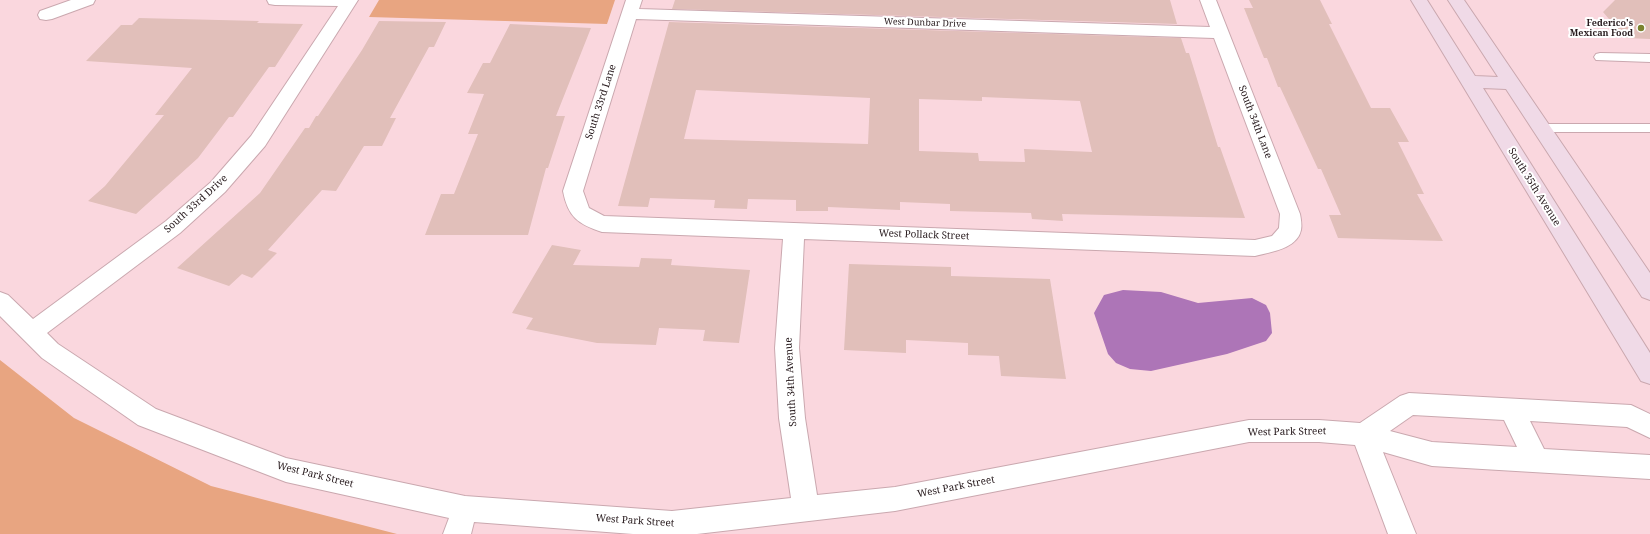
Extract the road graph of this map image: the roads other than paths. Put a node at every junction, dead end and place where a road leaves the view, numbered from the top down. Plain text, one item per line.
1 (86, 0) edge
2 (275, 0) edge
3 (1208, 0) edge
4 (1419, 0) edge
5 (1456, 0) edge
6 (349, 1) edge
7 (632, 7) edge
8 (46, 15) dead end
9 (1221, 32) junction
10 (1600, 57) dead end
11 (1650, 58) edge
12 (1468, 81) junction
13 (1513, 84) junction
14 (1542, 128) junction
15 (1650, 128) edge
16 (575, 205) joint
17 (794, 230) junction
18 (1279, 242) joint
19 (1650, 291) edge
20 (0, 301) edge
21 (32, 332) junction
22 (1650, 374) edge
23 (1512, 410) junction
24 (1650, 427) edge
25 (1364, 435) junction
26 (1536, 460) junction
27 (1650, 467) edge
28 (465, 509) junction
29 (806, 509) junction
30 (457, 534) edge
31 (1402, 534) edge

1 - 8 street
2 - 6 street
3 - 9 street, South 34th Lane
4 - 12 main road, South 35th Avenue
5 - 13 main road
6 - 21 street, South 33rd Drive
7 - 9 street, West Dunbar Drive
7 - 16 street, South 33rd Lane
9 - 18 street, South 34th Lane
10 - 11 lane
12 - 13 main road
12 - 22 main road, South 35th Avenue
13 - 14 main road
14 - 15 lane
14 - 19 main road
16 - 17 street, West Pollack Street
17 - 18 street, West Pollack Street
17 - 29 street, South 34th Avenue
20 - 21 street, West Park Street
21 - 28 street, West Park Street
23 - 24 street
23 - 25 street
23 - 26 street
25 - 26 street, West Park Street
25 - 29 street, West Park Street
25 - 31 street
26 - 27 street, West Park Street
28 - 29 street, West Park Street
28 - 30 street

